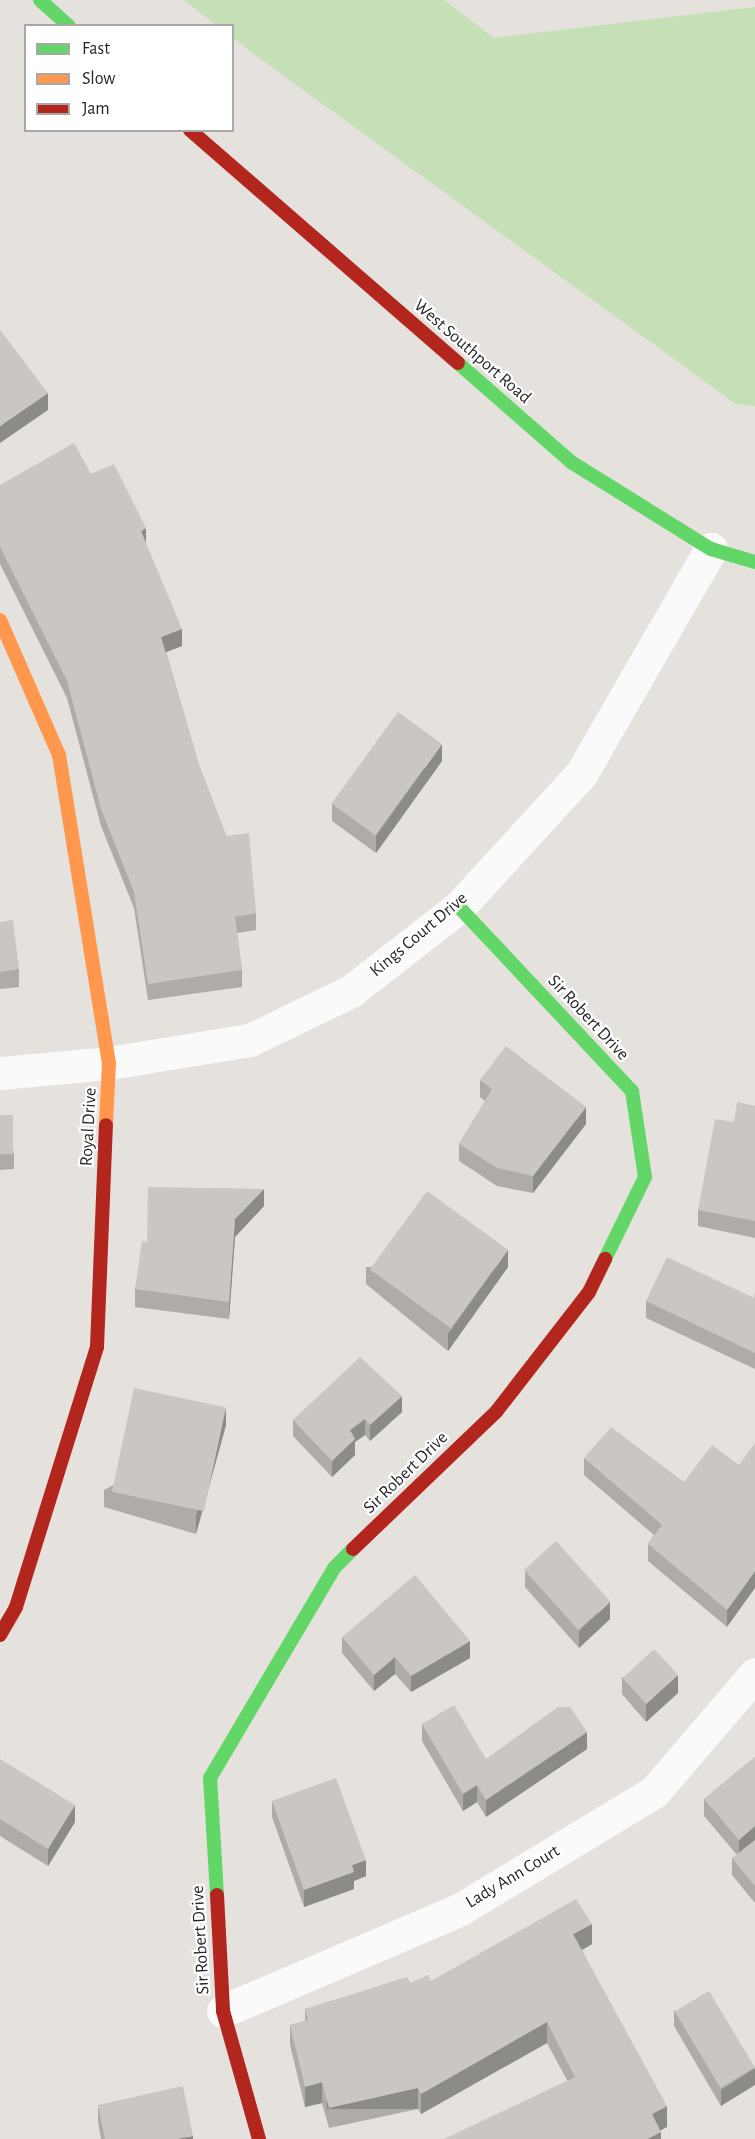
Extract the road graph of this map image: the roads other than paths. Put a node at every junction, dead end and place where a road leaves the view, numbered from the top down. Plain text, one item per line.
1 (40, 0) edge
2 (67, 24) edge
3 (192, 132) edge
4 (711, 549) junction
5 (755, 562) edge
6 (0, 620) edge
7 (459, 906) junction
8 (109, 1064) junction
9 (0, 1072) edge
10 (0, 1635) edge
11 (755, 1674) edge
12 (223, 2011) junction
13 (259, 2139) edge

1 - 2 street
3 - 4 street, West Southport Road
4 - 5 street, West Southport Road
4 - 7 street, Kings Court Drive
6 - 8 street, Royal Drive
7 - 8 street, Kings Court Drive
7 - 12 street, Sir Robert Drive
8 - 9 street, Kings Court Drive
8 - 10 street, Royal Drive
11 - 12 street, Lady Ann Court
12 - 13 street, Sir Robert Drive

